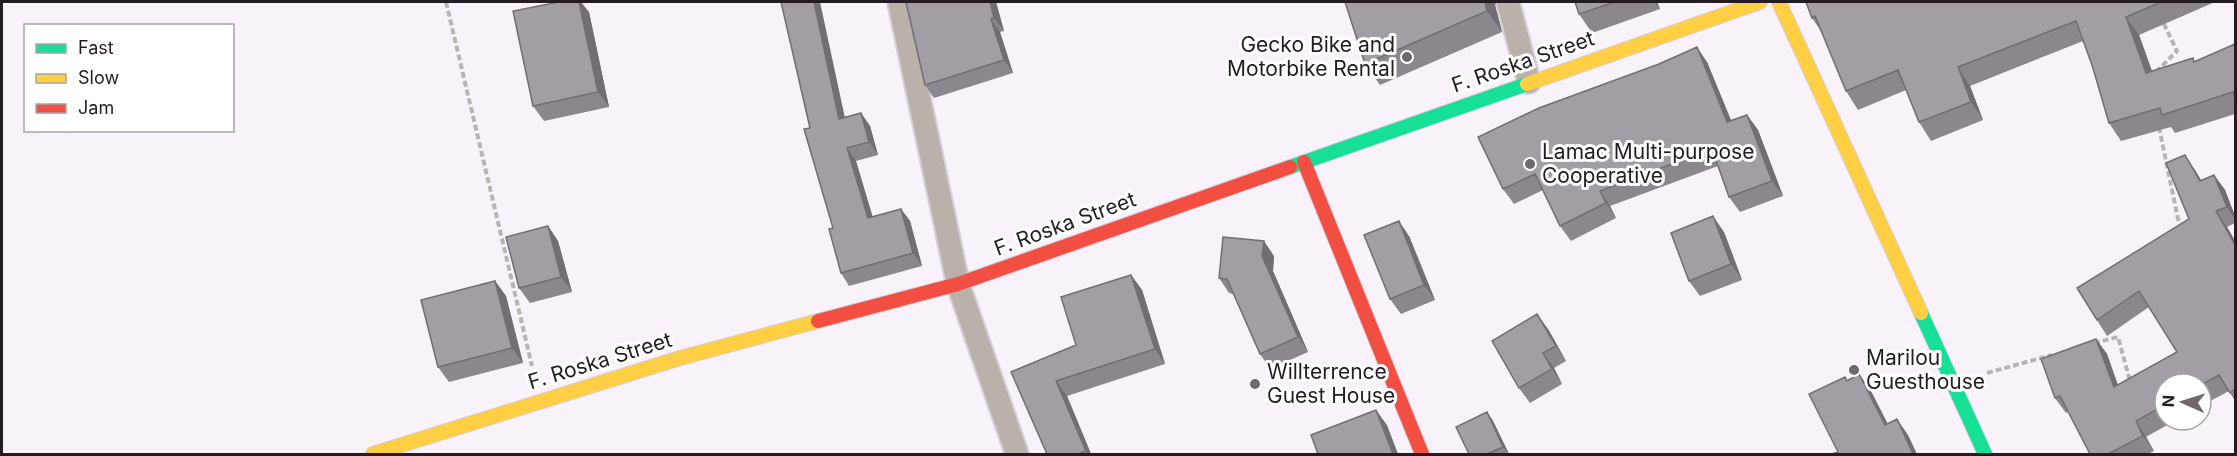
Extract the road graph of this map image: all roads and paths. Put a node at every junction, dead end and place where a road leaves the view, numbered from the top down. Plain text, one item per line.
1 (446, 2) edge
2 (899, 2) edge
3 (1508, 2) edge
4 (1760, 2) edge
5 (1779, 2) edge
6 (2158, 11) edge
7 (2150, 78) edge
8 (1529, 82) junction
9 (2159, 125) edge
10 (1304, 162) junction
11 (2184, 229) edge
12 (958, 284) junction
13 (2085, 346) edge
14 (2063, 352) edge
15 (1952, 383) junction
16 (2133, 392) edge
17 (540, 402) junction
18 (374, 454) edge
19 (1017, 454) edge
20 (1422, 454) edge
21 (1985, 454) edge

1 - 17 path
2 - 12 lane
3 - 8 lane
4 - 8 main road, F. Roska Street
5 - 15 main road
6 - 7 path
8 - 10 main road, F. Roska Street
9 - 11 path
10 - 12 main road, F. Roska Street
10 - 20 main road
12 - 17 main road, F. Roska Street
12 - 19 lane
13 - 16 path
14 - 15 path
15 - 21 main road
17 - 18 main road, F. Roska Street

